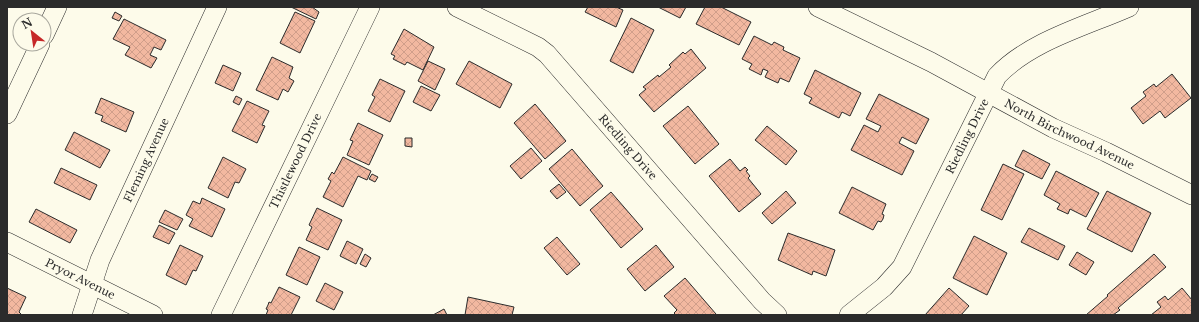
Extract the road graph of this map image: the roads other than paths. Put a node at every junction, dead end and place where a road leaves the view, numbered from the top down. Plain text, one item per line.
1 (57, 7) edge
2 (217, 7) edge
3 (370, 7) edge
4 (457, 7) edge
5 (818, 7) edge
6 (1129, 7) edge
7 (52, 18) edge
8 (36, 52) edge
9 (989, 94) junction
10 (7, 114) edge
11 (1192, 195) edge
12 (7, 242) edge
13 (93, 284) junction
14 (82, 315) edge
15 (153, 315) edge
16 (221, 315) edge
17 (777, 315) edge
18 (849, 315) edge

1 - 7 street
2 - 13 street, Fleming Avenue
3 - 16 street, Thistlewood Drive
4 - 17 street, Riedling Drive
5 - 9 street, North Birchwood Avenue
6 - 9 street, Riedling Drive
8 - 10 street
9 - 11 street, North Birchwood Avenue
9 - 18 street, Riedling Drive
12 - 13 street, Pryor Avenue
13 - 14 street, Fleming Avenue
13 - 15 street, Pryor Avenue

